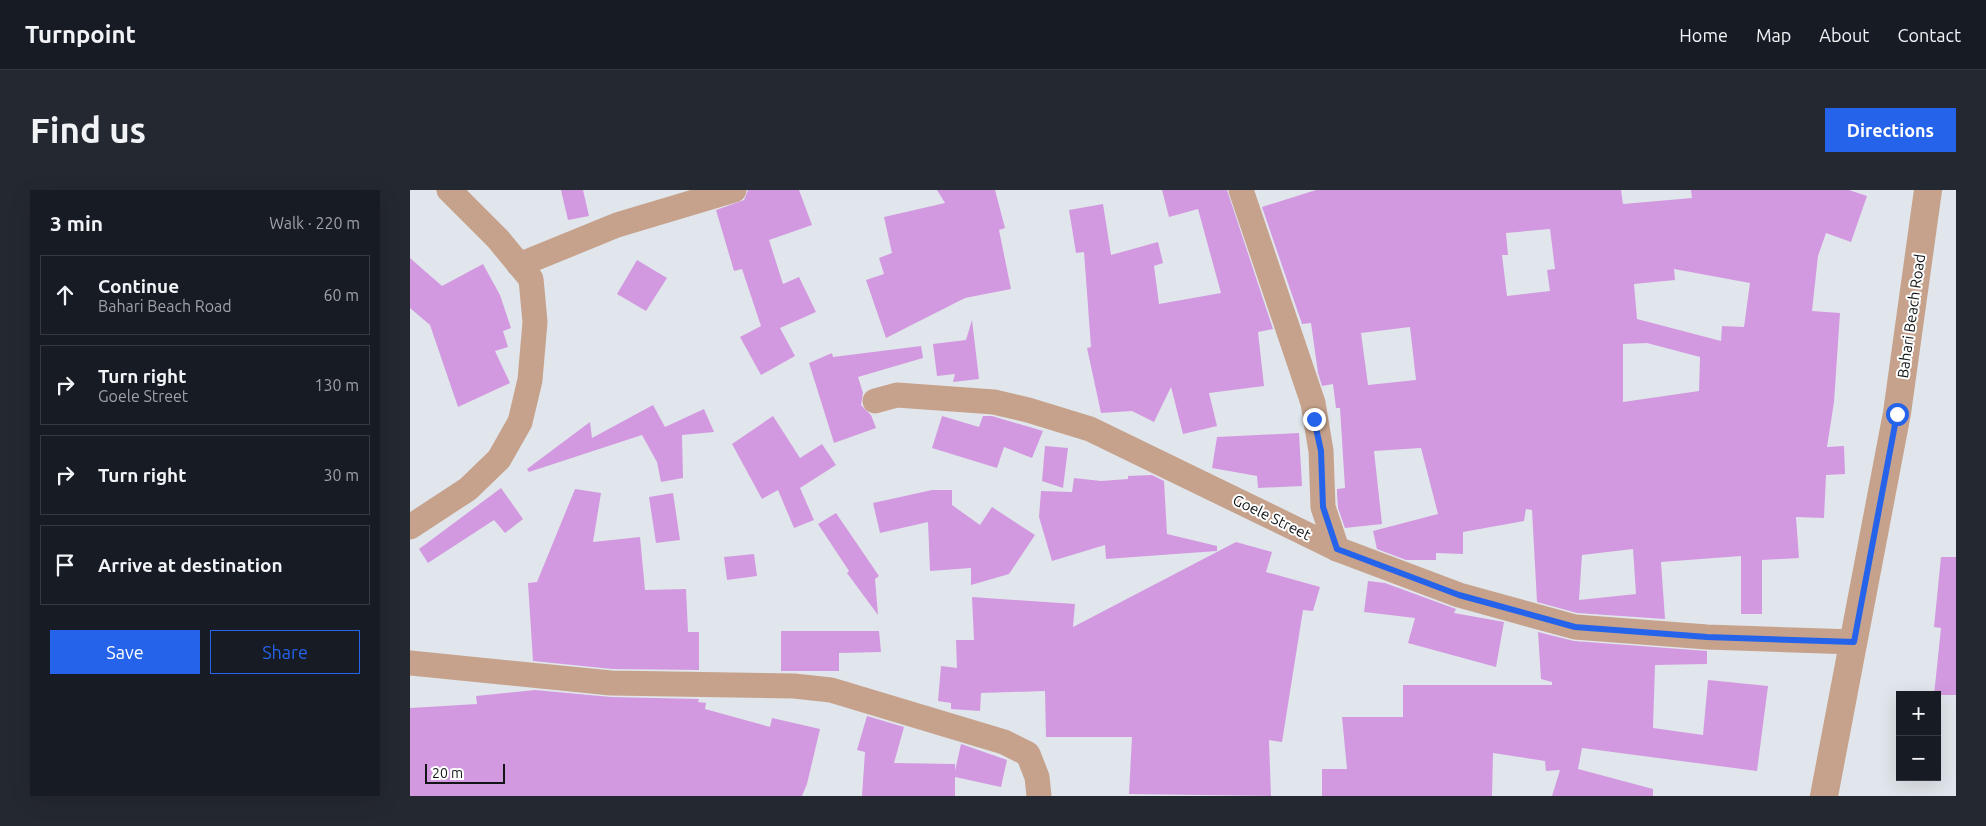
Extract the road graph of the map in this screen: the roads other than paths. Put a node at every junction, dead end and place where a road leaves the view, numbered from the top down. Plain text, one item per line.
1 (449, 190) edge
2 (734, 190) edge
3 (1241, 190) edge
4 (1928, 190) edge
5 (519, 265) junction
6 (875, 401) dead end
7 (410, 527) edge
8 (1337, 549) junction
9 (1854, 642) junction
10 (410, 663) edge
11 (1039, 796) edge
12 (1824, 796) edge

1 - 5 street
2 - 5 street
3 - 8 street
4 - 9 street, Bahari Beach Road
5 - 7 street
6 - 8 street, Goele Street
8 - 9 street, Goele Street
9 - 12 street, Bahari Beach Road
10 - 11 street

